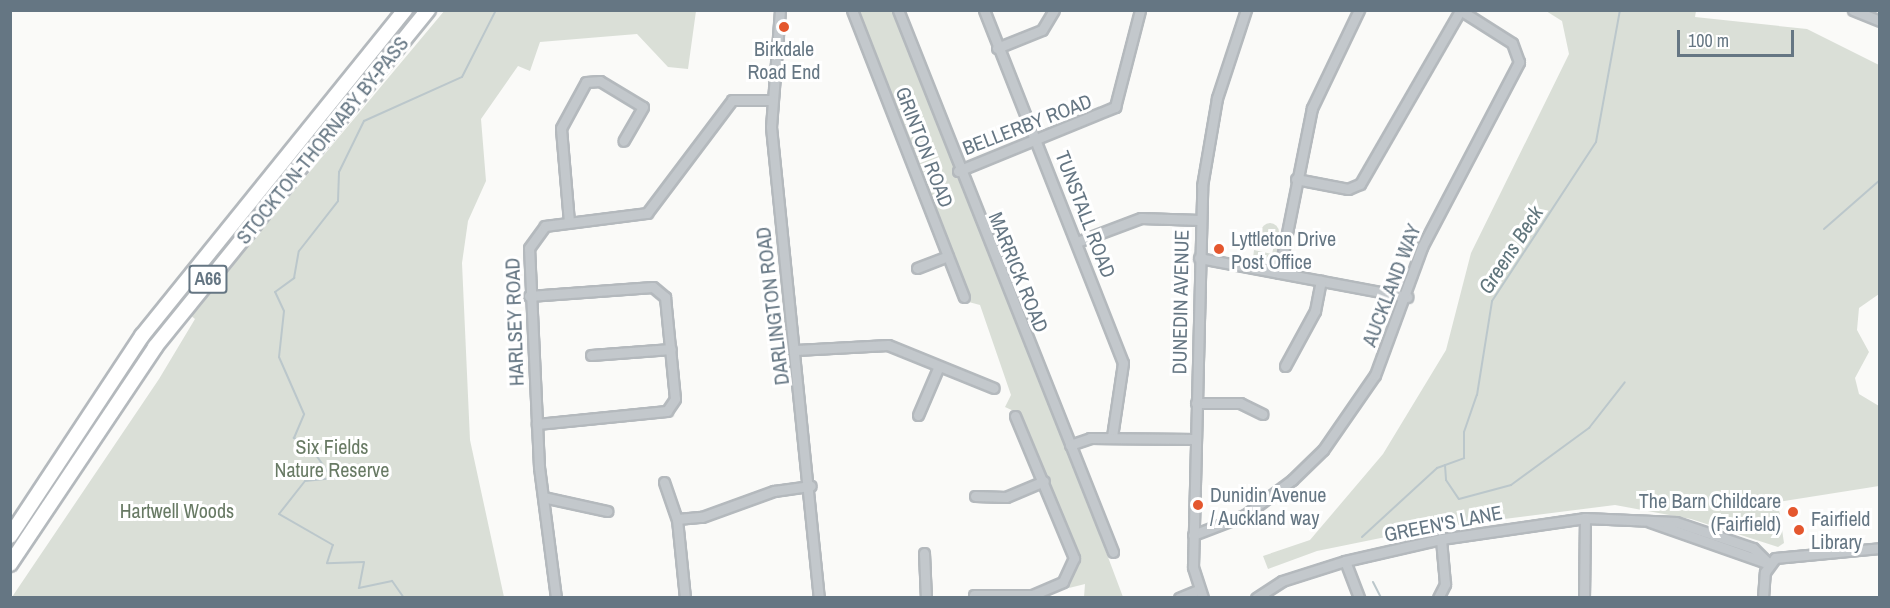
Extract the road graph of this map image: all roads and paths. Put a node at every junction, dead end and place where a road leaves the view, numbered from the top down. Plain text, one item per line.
1 (405, 10) edge
2 (428, 10) edge
3 (780, 10) edge
4 (852, 10) edge
5 (898, 10) edge
6 (984, 10) edge
7 (1054, 10) edge
8 (1140, 10) edge
9 (1246, 10) edge
10 (1359, 10) edge
11 (1853, 10) edge
12 (1460, 11) edge
13 (1880, 21) edge
14 (997, 48) junction
15 (771, 100) junction
16 (1037, 138) junction
17 (623, 141) dead end
18 (958, 171) junction
19 (1296, 179) junction
20 (1200, 220) junction
21 (569, 222) junction
22 (1077, 242) junction
23 (948, 256) junction
24 (1199, 258) junction
25 (917, 268) dead end
26 (1279, 273) junction
27 (1321, 281) junction
28 (971, 283) dead end
29 (528, 296) junction
30 (1407, 297) junction
31 (671, 349) junction
32 (796, 350) junction
33 (591, 355) dead end
34 (939, 366) junction
35 (1285, 366) dead end
36 (994, 388) dead end
37 (1196, 403) junction
38 (1263, 414) dead end
39 (918, 415) dead end
40 (1015, 416) dead end
41 (537, 424) junction
42 (1112, 437) junction
43 (1196, 439) junction
44 (1070, 445) junction
45 (1044, 481) junction
46 (664, 483) dead end
47 (811, 486) junction
48 (975, 496) dead end
49 (543, 497) junction
50 (607, 511) dead end
51 (1585, 518) junction
52 (677, 519) junction
53 (1193, 535) junction
54 (10, 536) edge
55 (1441, 539) junction
56 (1880, 548) edge
57 (1110, 549) dead end
58 (924, 554) dead end
59 (1345, 561) junction
60 (10, 564) edge
61 (1769, 564) junction
62 (1201, 594) edge
63 (974, 595) dead end
64 (1033, 596) edge
65 (556, 597) edge
66 (685, 597) edge
67 (819, 597) edge
68 (926, 597) edge
69 (1179, 597) edge
70 (1256, 597) edge
71 (1359, 597) edge
72 (1438, 597) edge
73 (1584, 597) edge
74 (1763, 597) edge

1 - 54 highway, STOCKTON-THORNABY BY-PASS / A66
2 - 60 highway, STOCKTON-THORNABY BY-PASS / A66
3 - 15 street, DARLINGTON ROAD
4 - 23 street, GRINTON ROAD
5 - 18 street, MARRICK ROAD
6 - 14 street, TUNSTALL ROAD
7 - 14 street
8 - 16 street, BELLERBY ROAD
9 - 20 street, DUNEDIN AVENUE
10 - 19 street
11 - 13 street
12 - 19 street
12 - 30 street, AUCKLAND WAY
14 - 16 street, TUNSTALL ROAD
15 - 21 street, HARLSEY ROAD
15 - 32 street, DARLINGTON ROAD
16 - 18 street, BELLERBY ROAD
16 - 22 street, TUNSTALL ROAD
17 - 21 street
18 - 44 street, MARRICK ROAD
19 - 26 street
20 - 22 street
20 - 24 street, DUNEDIN AVENUE
21 - 29 street, HARLSEY ROAD
22 - 42 street, TUNSTALL ROAD
23 - 25 street
23 - 28 street, GRINTON ROAD
24 - 26 street
24 - 37 street, DUNEDIN AVENUE
26 - 27 street
27 - 30 street
27 - 35 street
29 - 31 street
29 - 41 street, HARLSEY ROAD
30 - 53 street, AUCKLAND WAY
31 - 33 street
31 - 41 street
32 - 34 street
32 - 47 street, DARLINGTON ROAD
34 - 36 street
34 - 39 street
37 - 38 street
37 - 43 street, DUNEDIN AVENUE
40 - 45 street
41 - 49 street, HARLSEY ROAD
42 - 43 street
42 - 44 street
43 - 53 street, DUNEDIN AVENUE
44 - 57 street, MARRICK ROAD
45 - 48 street
45 - 64 street
46 - 52 street
47 - 52 street
47 - 67 street, DARLINGTON ROAD
49 - 50 street
49 - 65 street, HARLSEY ROAD
51 - 55 street, GREEN'S LANE
51 - 61 street, GREEN'S LANE
51 - 73 street
52 - 66 street
53 - 62 street, DUNEDIN AVENUE
55 - 59 street, GREEN'S LANE
55 - 72 street
56 - 61 street
58 - 68 street
59 - 70 street, GREEN'S LANE
59 - 71 street
61 - 74 street
62 - 69 street
63 - 64 street

